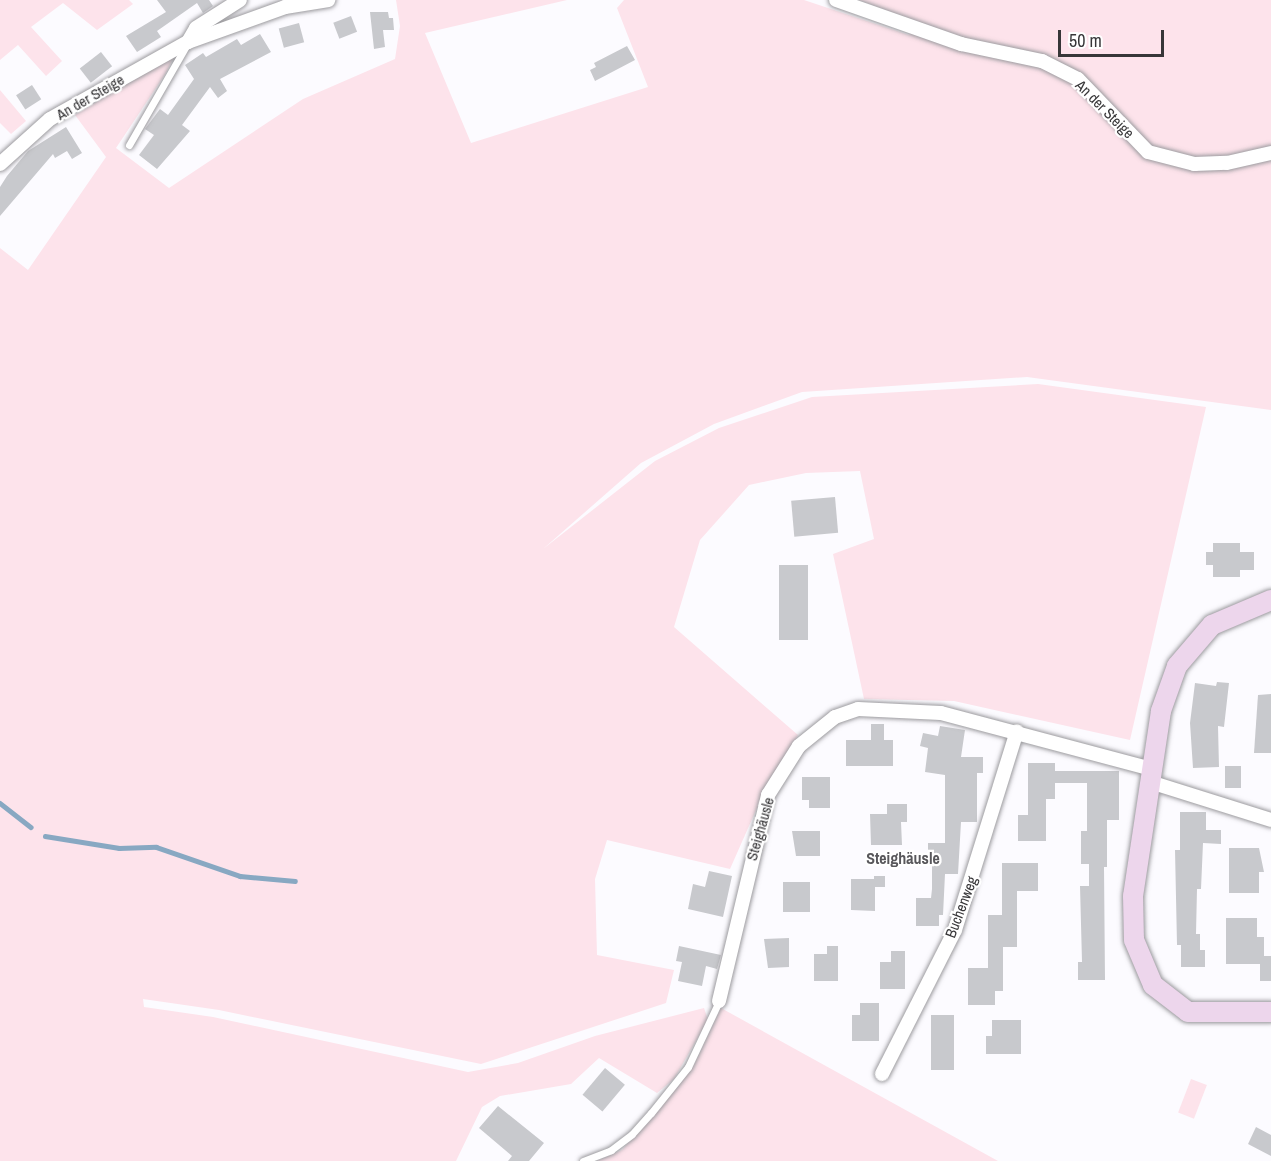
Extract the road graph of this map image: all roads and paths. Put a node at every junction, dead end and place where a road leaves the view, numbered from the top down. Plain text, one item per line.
1 (240, 0) edge
2 (328, 0) edge
3 (837, 0) edge
4 (189, 42) junction
5 (129, 145) dead end
6 (1271, 153) edge
7 (0, 164) edge
8 (1271, 600) edge
9 (1017, 731) junction
10 (1151, 775) junction
11 (1271, 820) edge
12 (719, 1001) joint
13 (1271, 1012) edge
14 (882, 1074) dead end
15 (583, 1161) edge

1 - 4 street
2 - 4 street, An der Steige
3 - 6 street, An der Steige
4 - 5 lane
4 - 7 street, An der Steige
8 - 10 street
9 - 10 street, Steighäusle
9 - 12 street, Steighäusle
9 - 14 street, Buchenweg
10 - 11 street, Steighäusle
10 - 13 street
12 - 15 lane, Steighäusle

